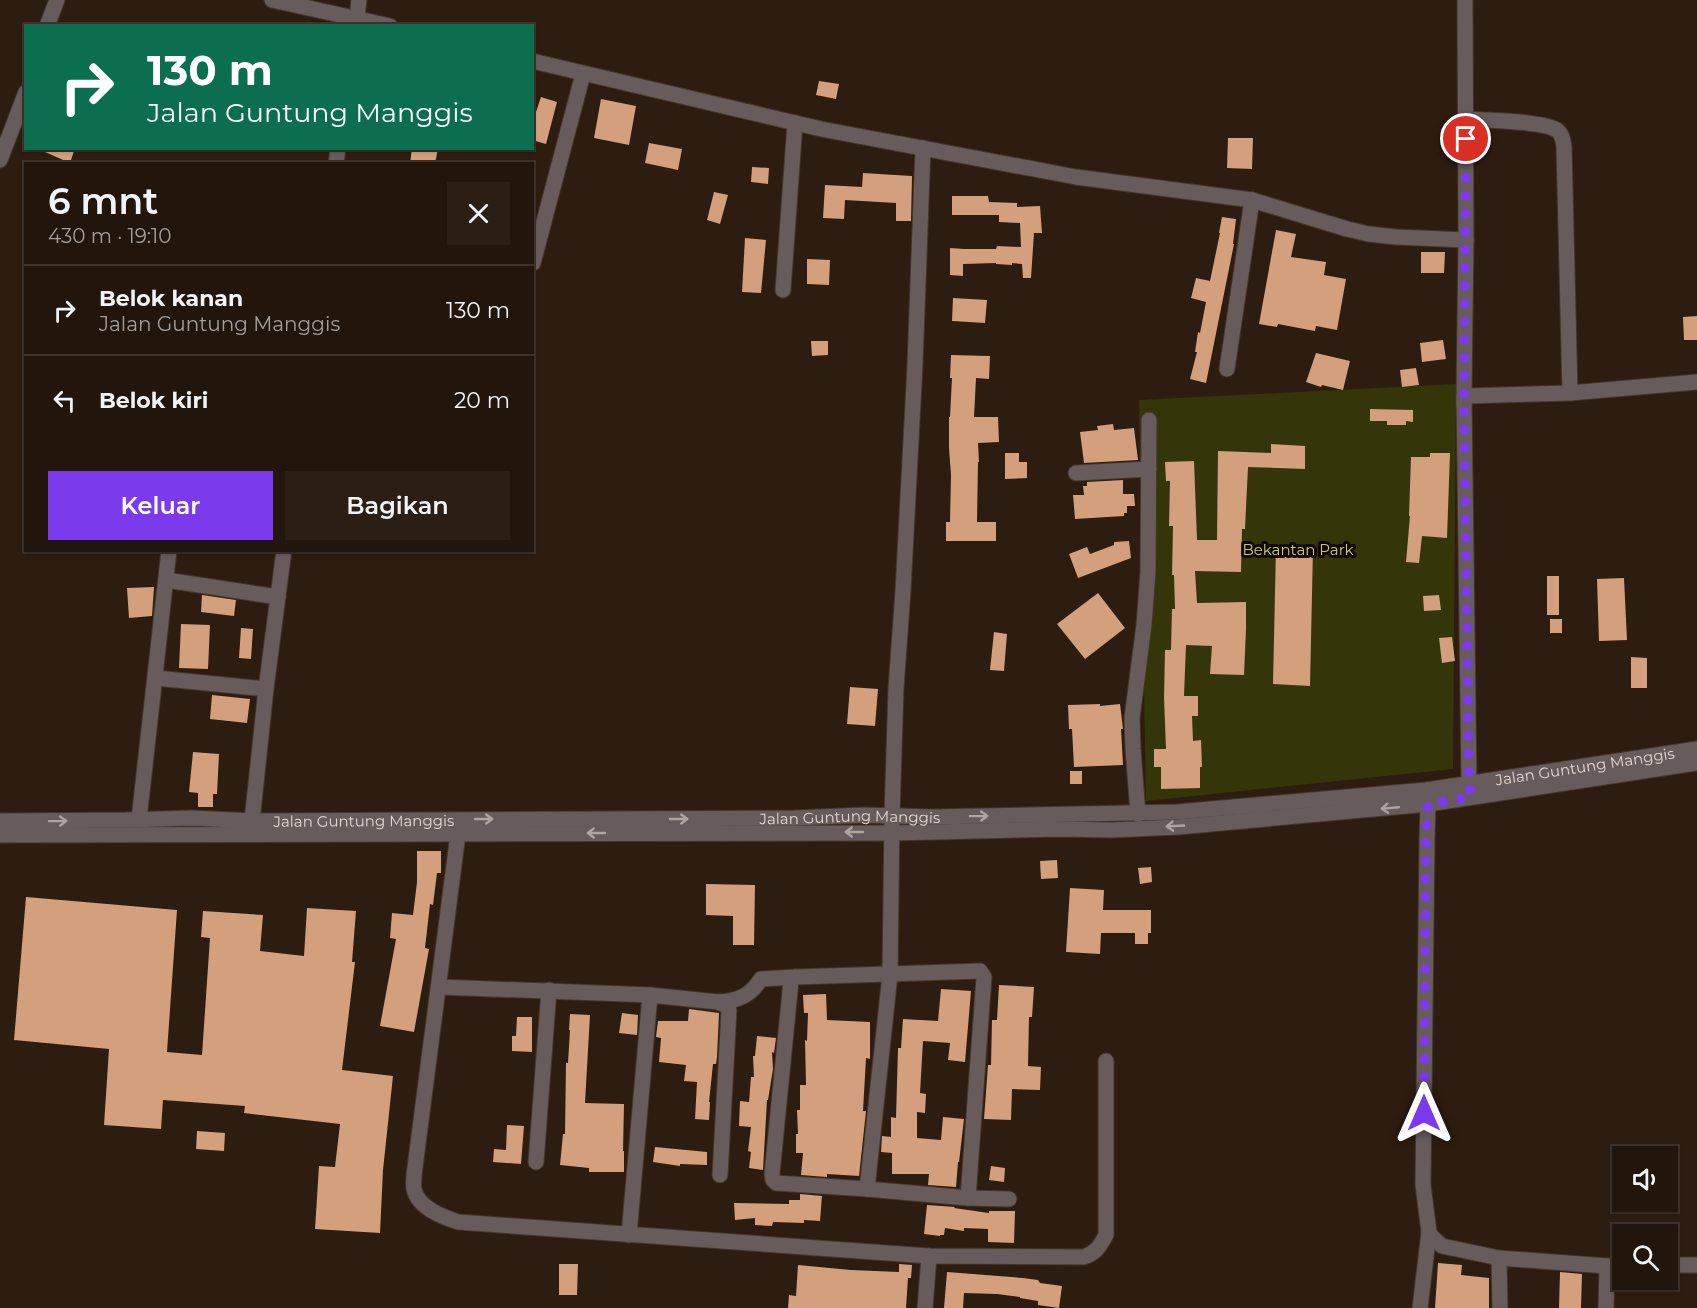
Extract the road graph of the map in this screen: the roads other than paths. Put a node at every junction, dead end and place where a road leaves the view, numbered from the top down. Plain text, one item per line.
1 (57, 0) edge
2 (272, 0) edge
3 (359, 0) edge
4 (1465, 0) edge
5 (357, 21) edge
6 (48, 24) edge
7 (377, 24) edge
8 (534, 62) edge
9 (583, 74) junction
10 (24, 97) edge
11 (1466, 119) junction
12 (795, 123) junction
13 (923, 148) junction
14 (0, 160) edge
15 (1251, 200) junction
16 (1466, 240) junction
17 (534, 259) edge
18 (783, 290) dead end
19 (1227, 369) dead end
20 (1697, 382) edge
21 (1570, 393) junction
22 (1464, 396) junction
23 (1149, 420) dead end
24 (1149, 469) junction
25 (1076, 473) dead end
26 (169, 552) edge
27 (284, 552) edge
28 (166, 580) junction
29 (278, 597) junction
30 (156, 678) junction
31 (266, 688) junction
32 (1697, 749) edge
33 (1697, 764) edge
34 (1467, 788) junction
35 (1428, 804) junction
36 (1138, 814) junction
37 (892, 815) junction
38 (1209, 816) junction
39 (139, 819) junction
40 (0, 821) edge
41 (252, 821) junction
42 (370, 827) junction
43 (893, 833) junction
44 (458, 834) junction
45 (0, 835) edge
46 (890, 975) junction
47 (795, 977) junction
48 (439, 987) junction
49 (549, 990) junction
50 (650, 995) junction
51 (718, 1002) junction
52 (1106, 1061) dead end
53 (536, 1162) dead end
54 (720, 1175) dead end
55 (867, 1190) junction
56 (968, 1198) junction
57 (1009, 1199) dead end
58 (1429, 1232) junction
59 (629, 1235) junction
60 (929, 1256) junction
61 (1499, 1258) junction
62 (1678, 1265) edge
63 (1697, 1265) edge
64 (1607, 1266) junction
65 (1612, 1266) edge
66 (925, 1308) edge
67 (1420, 1308) edge
68 (1500, 1308) edge
69 (1606, 1308) edge

1 - 6 street
2 - 5 street
3 - 5 street
4 - 11 street
5 - 7 street
8 - 9 street
9 - 12 street
9 - 17 street
10 - 14 street
11 - 16 street
11 - 21 street
12 - 13 street
12 - 18 street
13 - 15 street
13 - 37 street
15 - 16 street
15 - 19 street
16 - 22 street
20 - 21 street
21 - 22 street
22 - 34 street
23 - 24 street
24 - 25 street
24 - 36 street
26 - 28 street
27 - 29 street
28 - 29 street
28 - 30 street
29 - 31 street
30 - 31 street
30 - 39 street
31 - 41 street
32 - 34 street, Jalan Guntung Manggis
33 - 34 street, Jalan Guntung Manggis
34 - 35 street, Jalan Guntung Manggis
34 - 38 street, Jalan Guntung Manggis
35 -> 38 street, Jalan Guntung Manggis
35 - 58 street
37 -> 36 street, Jalan Guntung Manggis
36 - 38 street, Jalan Guntung Manggis
42 -> 37 street, Jalan Guntung Manggis
37 - 43 street
38 -> 43 street, Jalan Guntung Manggis
40 -> 39 street, Jalan Guntung Manggis
39 - 41 street, Jalan Guntung Manggis
41 - 42 street, Jalan Guntung Manggis
42 - 44 street, Jalan Guntung Manggis
42 - 45 street, Jalan Guntung Manggis
43 -> 44 street, Jalan Guntung Manggis
43 - 46 street
44 - 48 street
46 - 47 street
46 - 55 street
46 - 56 street
47 - 51 street
47 - 55 street
48 - 49 street
48 - 59 street
49 - 50 street
49 - 53 street
50 - 51 street
50 - 59 street
51 - 54 street
52 - 60 street
55 - 56 street
56 - 57 street
58 - 61 street
58 - 67 street
59 - 60 street
60 - 66 street
61 - 64 street
61 - 68 street
62 - 63 street
64 - 65 street
64 - 69 street

